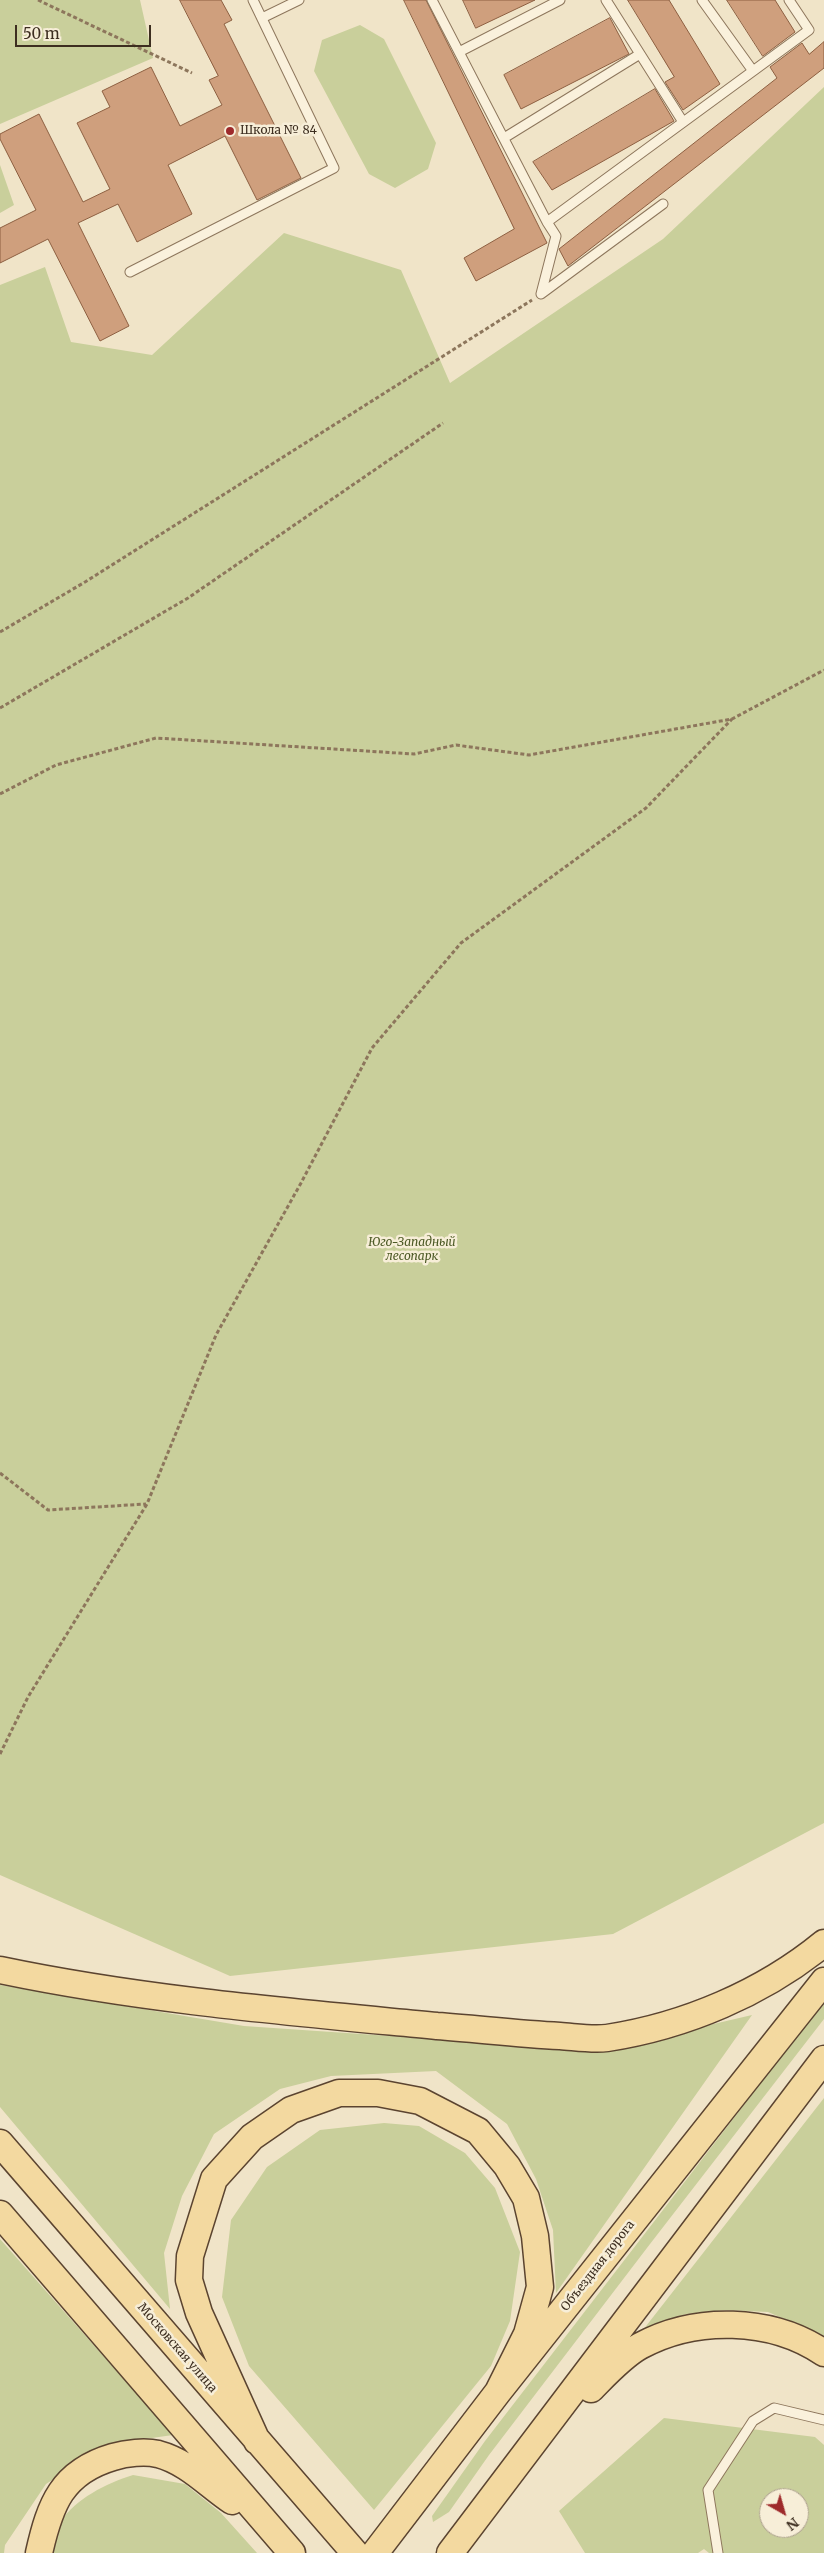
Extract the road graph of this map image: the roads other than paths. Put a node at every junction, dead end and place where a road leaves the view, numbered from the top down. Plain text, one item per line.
1 (253, 0) edge
2 (299, 0) edge
3 (432, 0) edge
4 (560, 0) edge
5 (606, 0) edge
6 (702, 0) edge
7 (789, 0) edge
8 (262, 18) junction
9 (459, 52) junction
10 (640, 54) junction
11 (753, 71) junction
12 (683, 122) junction
13 (504, 138) junction
14 (662, 204) dead end
15 (547, 222) junction
16 (130, 272) dead end
17 (824, 1943) edge
18 (0, 1970) edge
19 (824, 1981) edge
20 (824, 2059) edge
21 (0, 2142) edge
22 (0, 2214) edge
23 (824, 2353) edge
24 (498, 2392) junction
25 (824, 2420) edge
26 (539, 2438) junction
27 (257, 2441) junction
28 (264, 2520) junction
29 (453, 2550) edge
30 (39, 2553) edge
31 (292, 2553) edge
32 (355, 2553) edge
33 (376, 2553) edge
34 (718, 2553) edge

1 - 8 lane
2 - 8 lane
3 - 9 lane
4 - 9 lane
5 - 10 lane
6 - 11 lane
7 - 11 lane
8 - 16 lane
9 - 13 lane
10 - 12 lane
10 - 13 lane
11 - 12 lane
12 - 15 lane
13 - 15 lane
14 - 15 lane
17 - 18 main road
19 - 24 main road, Объездная дорога
20 - 26 main road
21 - 27 main road, Московская улица
22 - 28 main road
23 - 26 main road
24 - 27 main road
24 - 33 main road, Объездная дорога
25 - 34 lane
26 - 29 main road
27 - 32 main road, Московская улица
28 - 30 main road
28 - 31 main road

